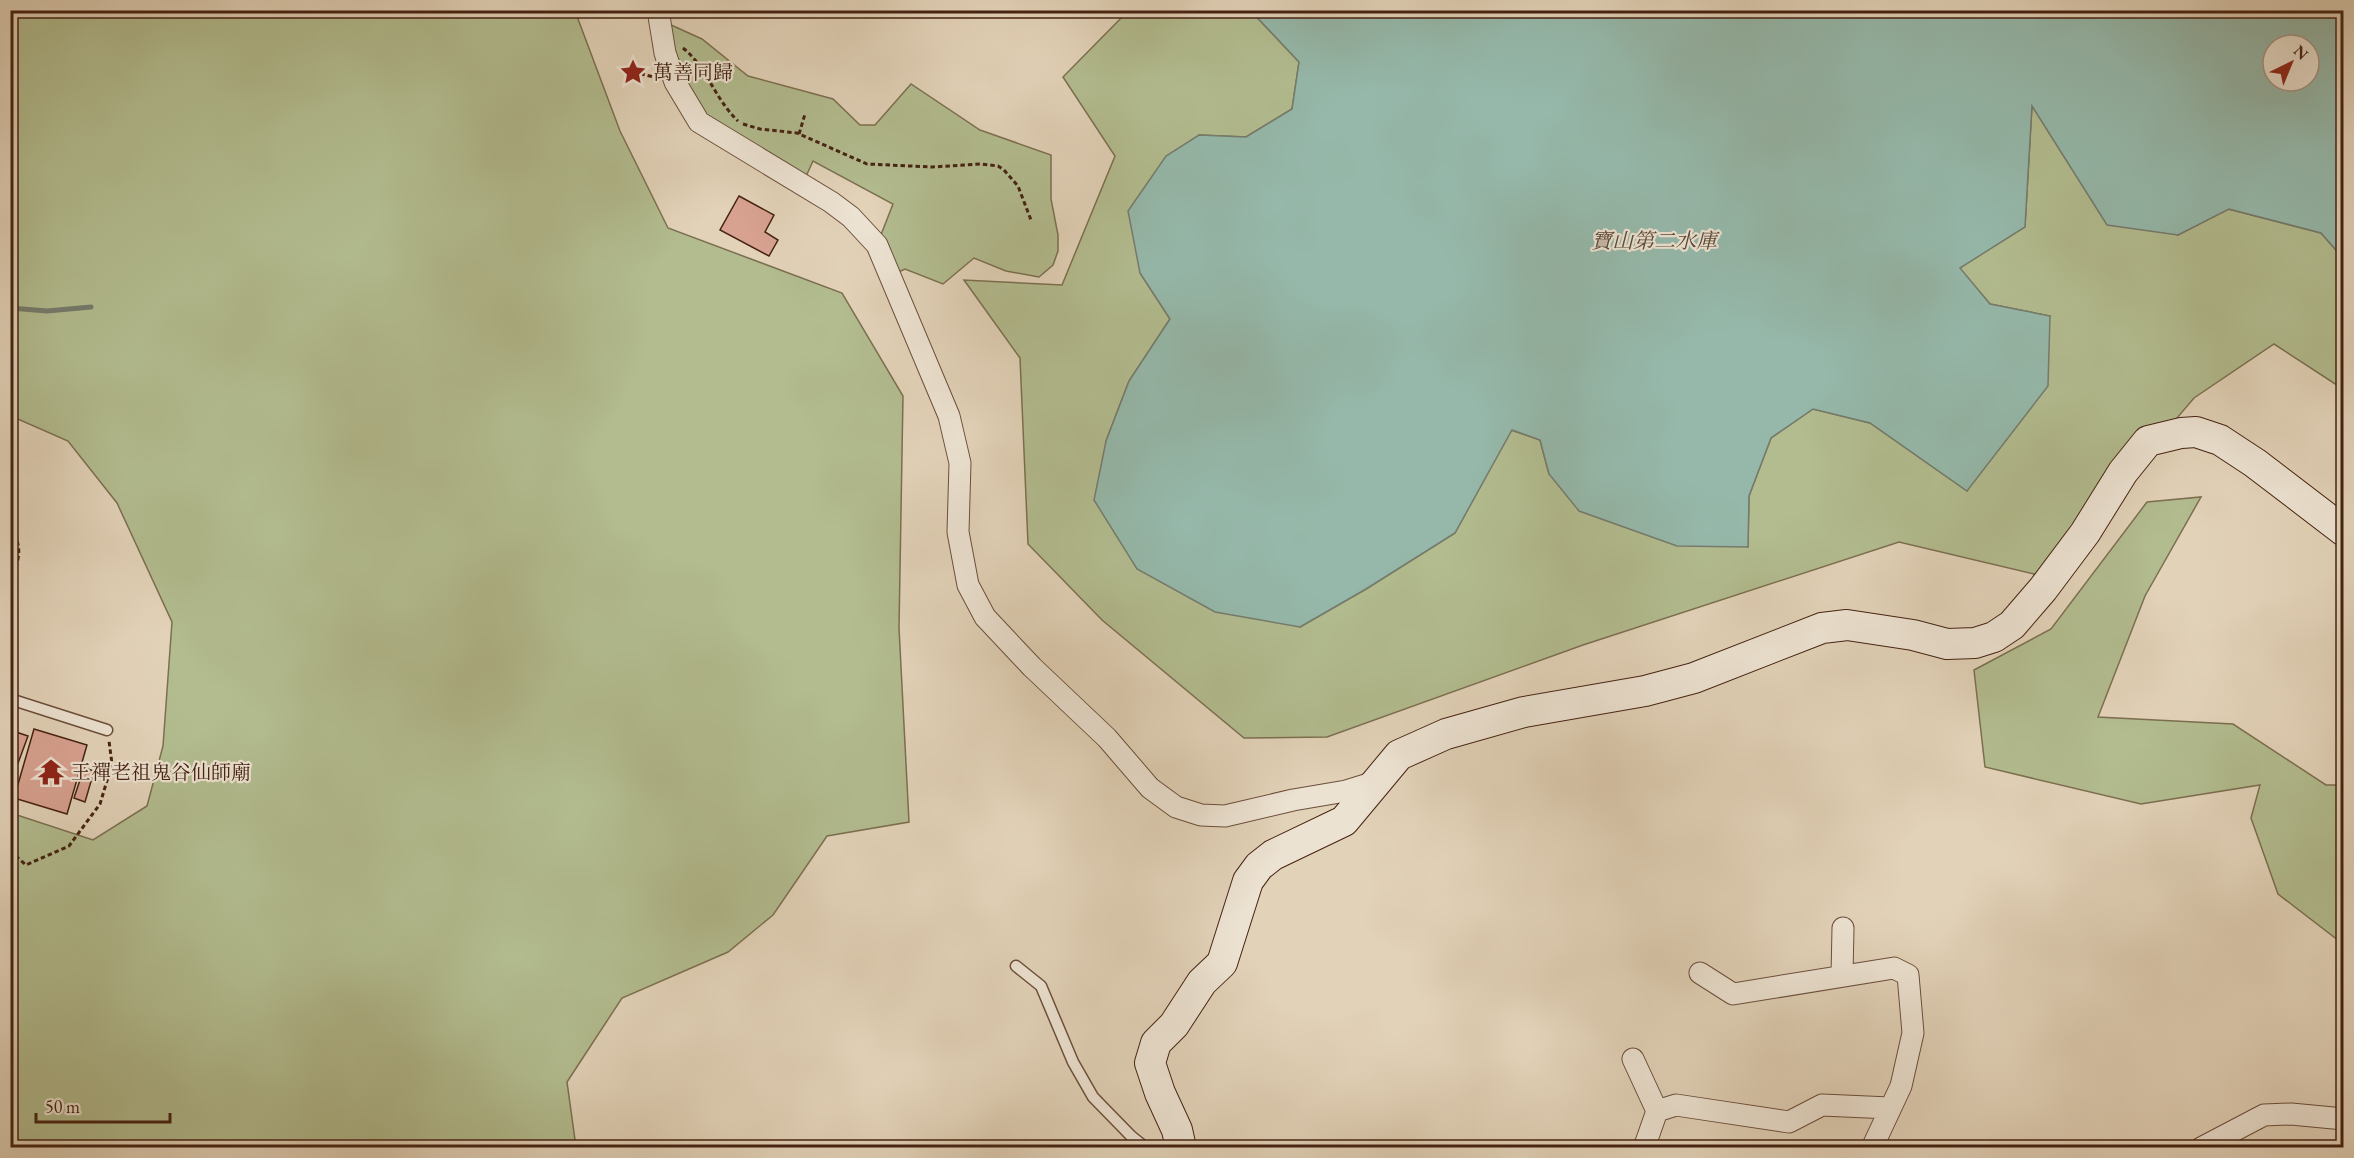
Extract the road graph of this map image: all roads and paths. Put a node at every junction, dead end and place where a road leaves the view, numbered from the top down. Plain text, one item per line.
1 (658, 10) edge
2 (662, 34) junction
3 (805, 114) dead end
4 (799, 134) junction
5 (1031, 220) dead end
6 (10, 528) edge
7 (2343, 531) edge
8 (10, 581) edge
9 (10, 699) edge
10 (107, 730) joint
11 (1375, 782) junction
12 (10, 851) edge
13 (1843, 928) dead end
14 (1016, 966) dead end
15 (1700, 973) dead end
16 (1842, 976) junction
17 (1633, 1059) dead end
18 (1890, 1108) junction
19 (1657, 1111) junction
20 (2343, 1119) edge
21 (1146, 1148) edge
22 (1181, 1148) edge
23 (1644, 1148) edge
24 (1872, 1148) edge
25 (2201, 1148) edge

1 - 2 street
2 - 4 path
2 - 11 street
3 - 4 path
4 - 5 path
6 - 8 path
7 - 11 street
9 - 10 lane
10 - 12 path
11 - 22 street
13 - 16 street
14 - 21 lane
15 - 16 street
16 - 18 street
17 - 19 street
18 - 19 street
18 - 24 street
19 - 23 street
20 - 25 street

